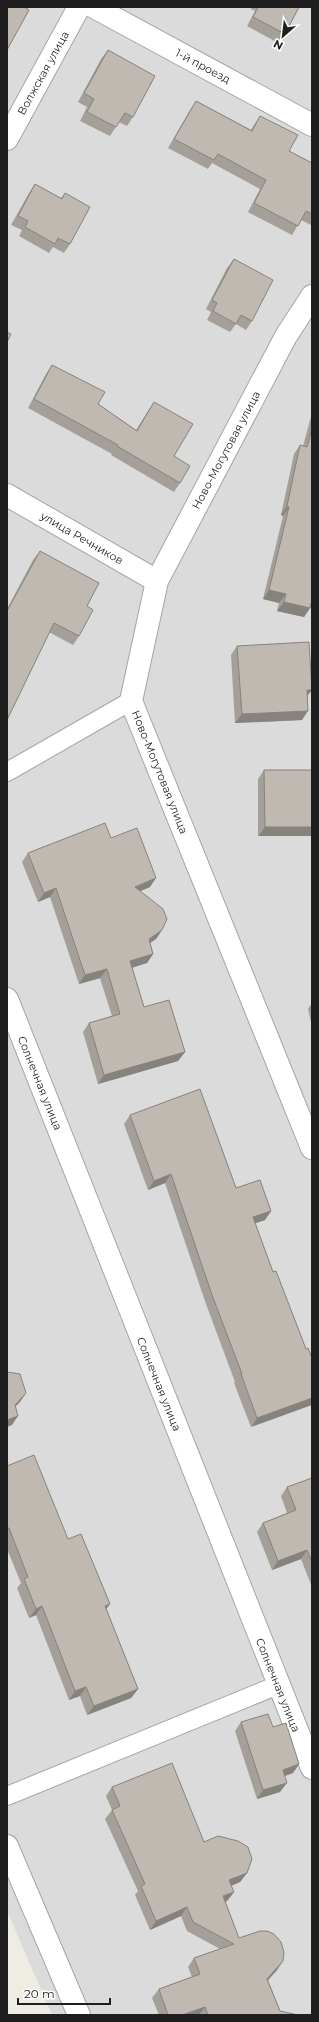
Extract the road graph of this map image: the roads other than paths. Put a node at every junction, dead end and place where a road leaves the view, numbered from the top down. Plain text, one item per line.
1 (79, 7) edge
2 (94, 7) edge
3 (312, 125) edge
4 (7, 139) edge
5 (312, 296) edge
6 (7, 495) edge
7 (157, 581) junction
8 (131, 701) junction
9 (7, 772) edge
10 (7, 999) edge
11 (312, 1148) edge
12 (278, 1685) junction
13 (312, 1768) edge
14 (7, 1796) edge
15 (7, 1846) edge
16 (79, 2015) edge

1 - 4 street, Волжская улица
2 - 3 street, 1-й проезд
5 - 7 street, Ново-Могутовая улица
6 - 7 street, улица Речников
7 - 8 street, Ново-Могутовая улица
8 - 9 lane
8 - 11 street, Ново-Могутовая улица
10 - 12 street, Солнечная улица
12 - 13 street, Солнечная улица
12 - 14 lane
15 - 16 street

